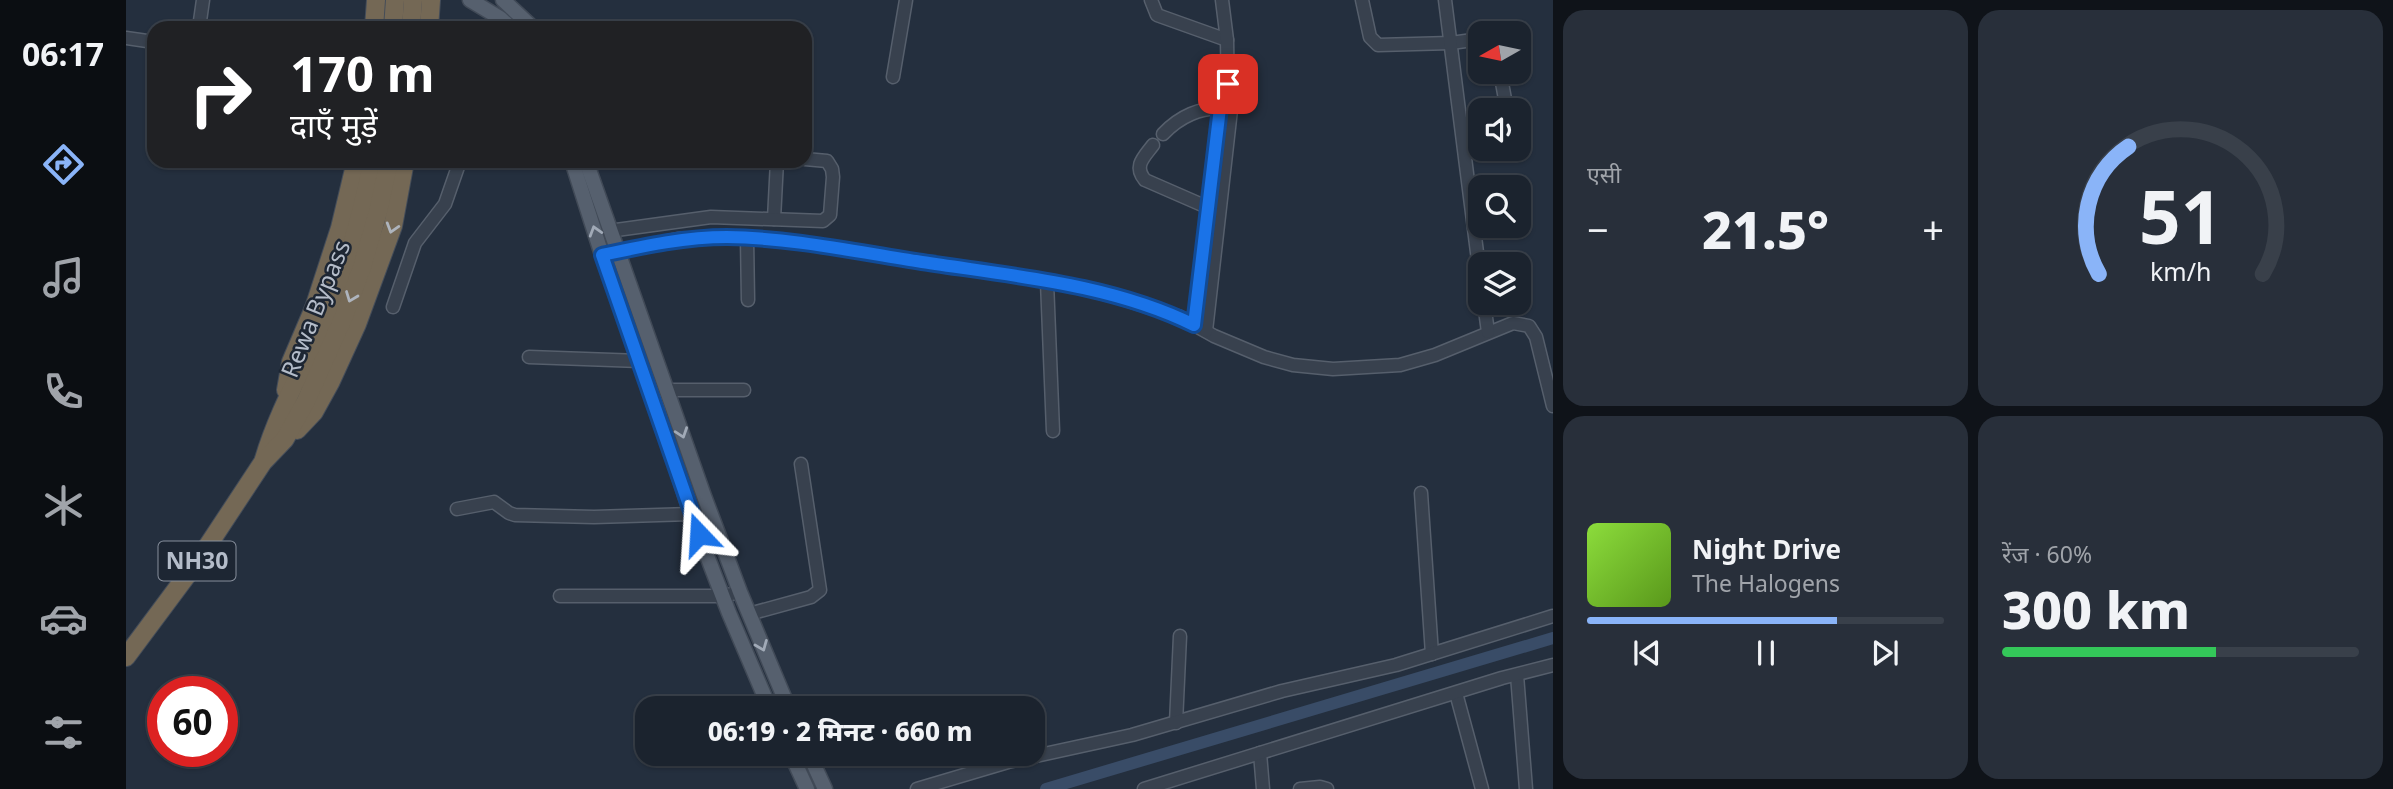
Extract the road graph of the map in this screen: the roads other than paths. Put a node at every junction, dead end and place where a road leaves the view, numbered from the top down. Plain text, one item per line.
1 (203, 0) edge
2 (376, 0) edge
3 (396, 0) edge
4 (413, 0) edge
5 (431, 0) edge
6 (470, 0) edge
7 (503, 0) edge
8 (906, 0) edge
9 (1151, 0) edge
10 (1223, 0) edge
11 (1362, 0) edge
12 (1445, 0) edge
13 (200, 21) edge
14 (374, 21) edge
15 (394, 21) edge
16 (412, 21) edge
17 (430, 21) edge
18 (503, 21) edge
19 (526, 21) edge
20 (126, 38) edge
21 (1227, 40) junction
22 (147, 41) edge
23 (1468, 41) edge
24 (1451, 43) junction
25 (893, 77) dead end
26 (1226, 106) junction
27 (1163, 134) dead end
28 (1153, 145) dead end
29 (812, 159) edge
30 (354, 168) edge
31 (372, 168) edge
32 (387, 168) edge
33 (404, 168) edge
34 (458, 168) edge
35 (584, 168) edge
36 (584, 168) edge
37 (777, 168) edge
38 (1215, 210) junction
39 (774, 219) junction
40 (609, 230) junction
41 (747, 238) junction
42 (1477, 252) edge
43 (609, 253) junction
44 (1047, 282) junction
45 (748, 300) dead end
46 (393, 307) dead end
47 (1486, 315) edge
48 (1194, 325) junction
49 (1206, 331) junction
50 (1488, 332) junction
51 (529, 358) dead end
52 (640, 361) junction
53 (315, 364) junction
54 (1551, 384) edge
55 (667, 390) junction
56 (744, 390) dead end
57 (1553, 406) edge
58 (282, 414) junction
59 (1053, 431) dead end
60 (285, 439) junction
61 (264, 462) junction
62 (801, 464) dead end
63 (1421, 492) dead end
64 (457, 509) dead end
65 (691, 514) junction
66 (740, 592) junction
67 (560, 596) dead end
68 (723, 596) junction
69 (749, 614) junction
70 (1553, 615) edge
71 (1180, 636) dead end
72 (1432, 654) junction
73 (126, 657) edge
74 (1553, 665) edge
75 (1517, 675) junction
76 (1456, 693) junction
77 (765, 696) edge
78 (784, 696) edge
79 (1176, 723) junction
80 (1260, 753) junction
81 (796, 766) edge
82 (814, 766) edge
83 (807, 789) edge
84 (825, 789) edge
85 (917, 789) edge
86 (1144, 789) edge
87 (1263, 789) edge
88 (1300, 789) edge
89 (1327, 789) edge
90 (1482, 789) edge
91 (1526, 789) edge

1 - 13 street
2 - 14 highway
3 - 15 highway
4 - 16 highway
5 - 17 highway
6 - 18 main road
7 - 19 main road
8 - 25 street
9 - 21 street
10 - 21 street
11 - 24 street
12 - 24 street
20 - 22 street
21 - 26 street
23 - 24 street
24 - 42 street
26 - 27 street
26 - 38 street
28 - 38 street
29 - 39 street
30 - 58 highway
31 - 53 highway, Rewa Bypass / NH30
32 -> 53 highway, Rewa Bypass / NH30
33 -> 60 highway
34 - 46 street
35 - 40 main road
43 -> 36 main road
37 - 39 street
38 - 48 street
38 - 49 street
39 - 40 street
40 - 43 main road
41 - 43 street
41 - 44 street
41 - 45 street
43 - 52 main road
43 - 55 main road
44 - 48 street
44 - 59 street
47 - 50 street
48 - 49 street
49 - 50 street
50 - 54 street
51 - 52 street
52 - 65 main road
53 - 58 highway, Rewa Bypass / NH30
53 - 60 highway, Rewa Bypass / NH30
54 - 57 street
55 - 56 street
55 -> 66 main road
58 - 61 highway, Rewa Bypass / NH30
60 - 61 highway, Rewa Bypass / NH30
61 - 73 highway, Rewa Bypass / NH30
62 - 69 street
63 - 72 street
64 - 65 street
65 - 68 main road
66 - 68 street
66 - 69 main road
67 - 68 street
68 - 77 main road
69 -> 78 main road
70 - 72 street
71 - 79 street
72 - 79 street
74 - 75 street
75 - 76 street
75 - 91 street
76 - 80 street
76 - 90 street
79 - 85 street
80 - 86 street
80 - 87 street
81 - 83 main road
82 - 84 main road
88 - 89 street

